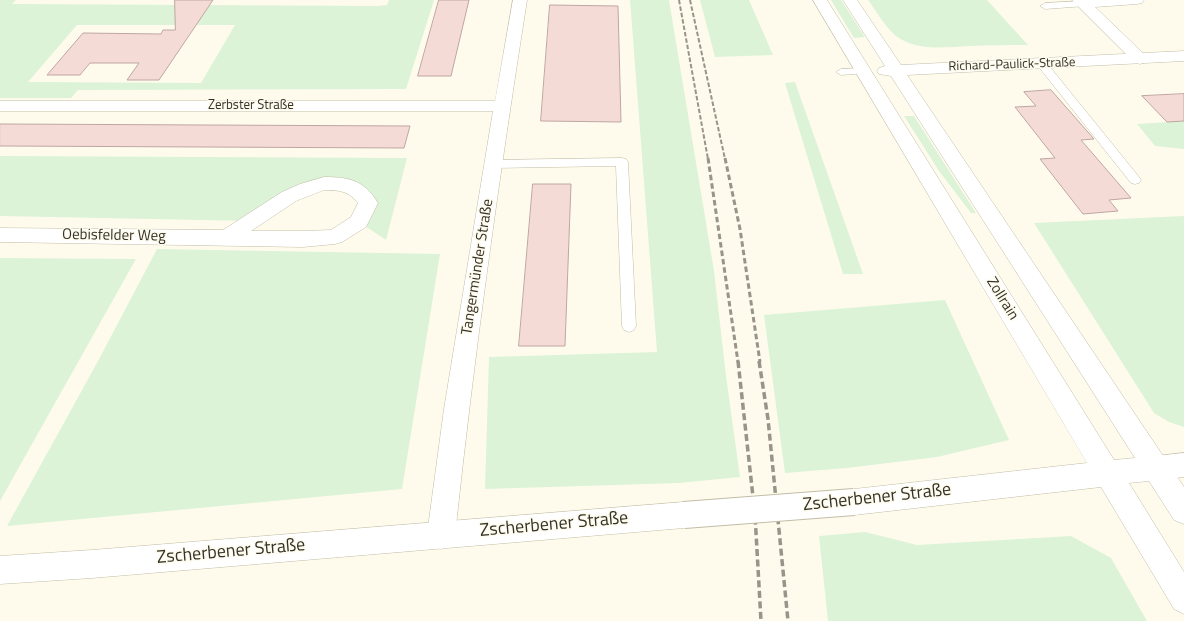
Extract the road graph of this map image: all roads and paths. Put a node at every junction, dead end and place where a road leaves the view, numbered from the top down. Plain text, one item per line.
1 (520, 0) edge
2 (820, 0) edge
3 (850, 0) edge
4 (1137, 0) edge
5 (1081, 2) edge
6 (1045, 6) dead end
7 (1184, 56) edge
8 (1140, 59) junction
9 (1042, 64) junction
10 (896, 70) junction
11 (852, 72) junction
12 (0, 106) edge
13 (502, 106) junction
14 (493, 164) junction
15 (1135, 180) dead end
16 (0, 235) edge
17 (227, 238) junction
18 (629, 326) dead end
19 (1184, 465) edge
20 (1155, 468) junction
21 (1107, 472) junction
22 (1184, 511) edge
23 (441, 534) junction
24 (0, 570) edge
25 (1184, 599) edge

1 - 13 street, Tangermünder Straße
2 - 11 street, Zollrain
3 - 10 street
4 - 5 street
5 - 6 lane
5 - 8 street
7 - 8 street, Richard-Paulick-Straße
8 - 9 street, Richard-Paulick-Straße
9 - 10 street, Richard-Paulick-Straße
9 - 15 lane
10 - 11 street, Richard-Paulick-Straße
10 - 20 street
11 - 21 street, Zollrain
12 - 13 street, Zerbster Straße
13 - 14 street, Tangermünder Straße
14 - 18 lane
14 - 23 street, Tangermünder Straße
16 - 17 street, Oebisfelder Weg
17 - 17 street, Oebisfelder Weg
19 - 20 street, Zscherbener Straße
20 - 21 street, Zscherbener Straße
20 - 22 street
21 - 23 street, Zscherbener Straße, bridge
21 - 25 street, Zollrain
23 - 24 street, Zscherbener Straße

